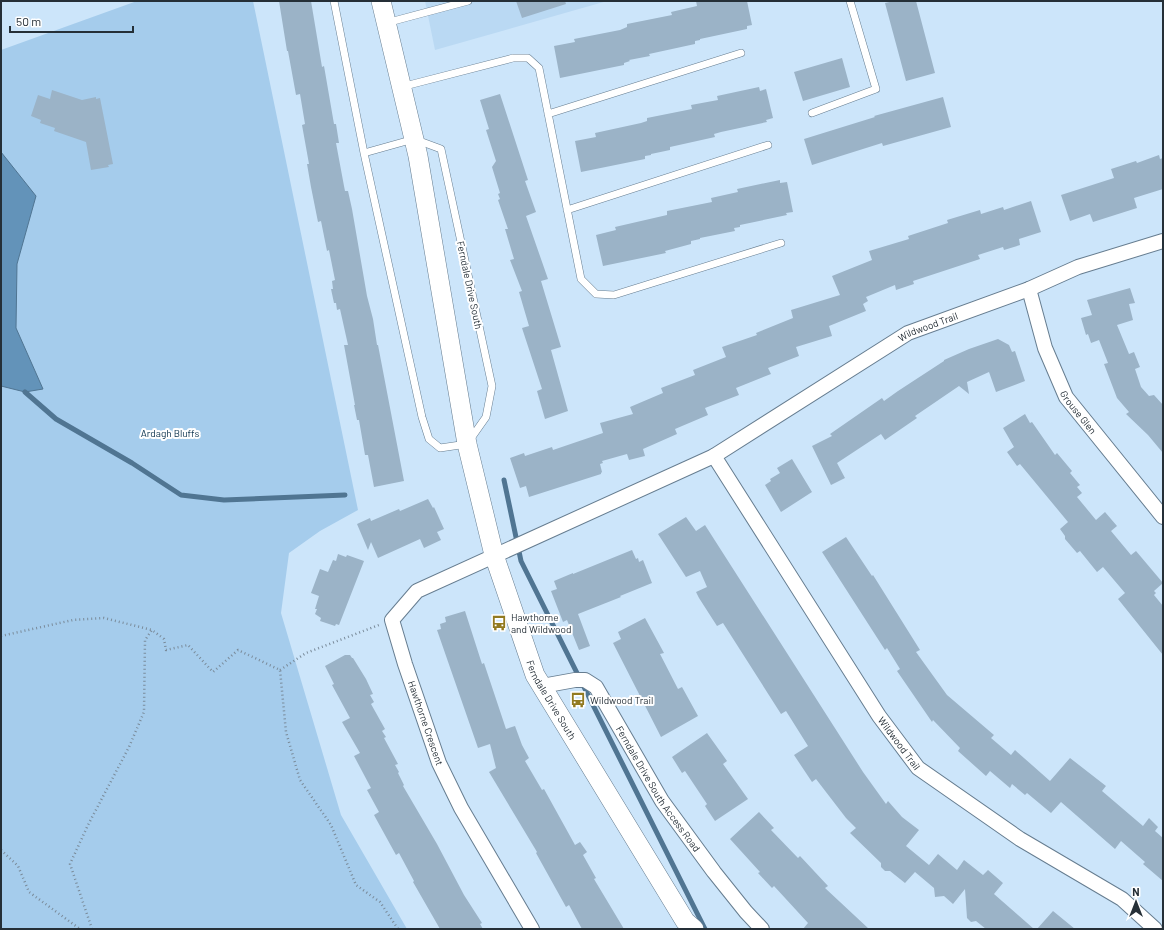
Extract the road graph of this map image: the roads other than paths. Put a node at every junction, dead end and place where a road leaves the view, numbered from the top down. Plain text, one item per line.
1 (334, 1) edge
2 (381, 1) edge
3 (440, 1) edge
4 (467, 1) edge
5 (850, 1) edge
6 (435, 10) junction
7 (386, 23) junction
8 (741, 53) dead end
9 (401, 87) junction
10 (812, 113) dead end
11 (548, 114) junction
12 (414, 139) junction
13 (768, 146) dead end
14 (364, 153) junction
15 (567, 210) junction
16 (1163, 241) edge
17 (781, 243) dead end
18 (1028, 289) junction
19 (467, 444) junction
20 (714, 456) junction
21 (1163, 517) edge
22 (494, 555) junction
23 (542, 686) junction
24 (532, 929) edge
25 (694, 929) edge
26 (762, 929) edge
27 (1155, 929) edge

1 - 14 lane
2 - 7 main road, Ferndale Drive South
3 - 6 lane
4 - 6 lane
5 - 10 lane
6 - 7 lane
7 - 9 main road, Ferndale Drive South
8 - 11 lane
9 - 11 lane
9 - 12 main road, Ferndale Drive South
11 - 15 lane
12 - 14 lane
12 - 19 main road, Ferndale Drive South
12 - 19 lane, Ferndale Drive South
13 - 15 lane
14 - 19 lane
15 - 17 lane
16 - 18 street, Wildwood Trail
18 - 20 street, Wildwood Trail
18 - 21 street, Grouse Glen
19 - 22 main road, Ferndale Drive South
20 - 22 street, Wildwood Trail
20 - 27 street, Wildwood Trail
22 - 23 main road, Ferndale Drive South
22 - 24 street, Hawthorne Crescent
23 - 25 main road, Ferndale Drive South
23 - 26 street, Ferndale Drive South Access Road

